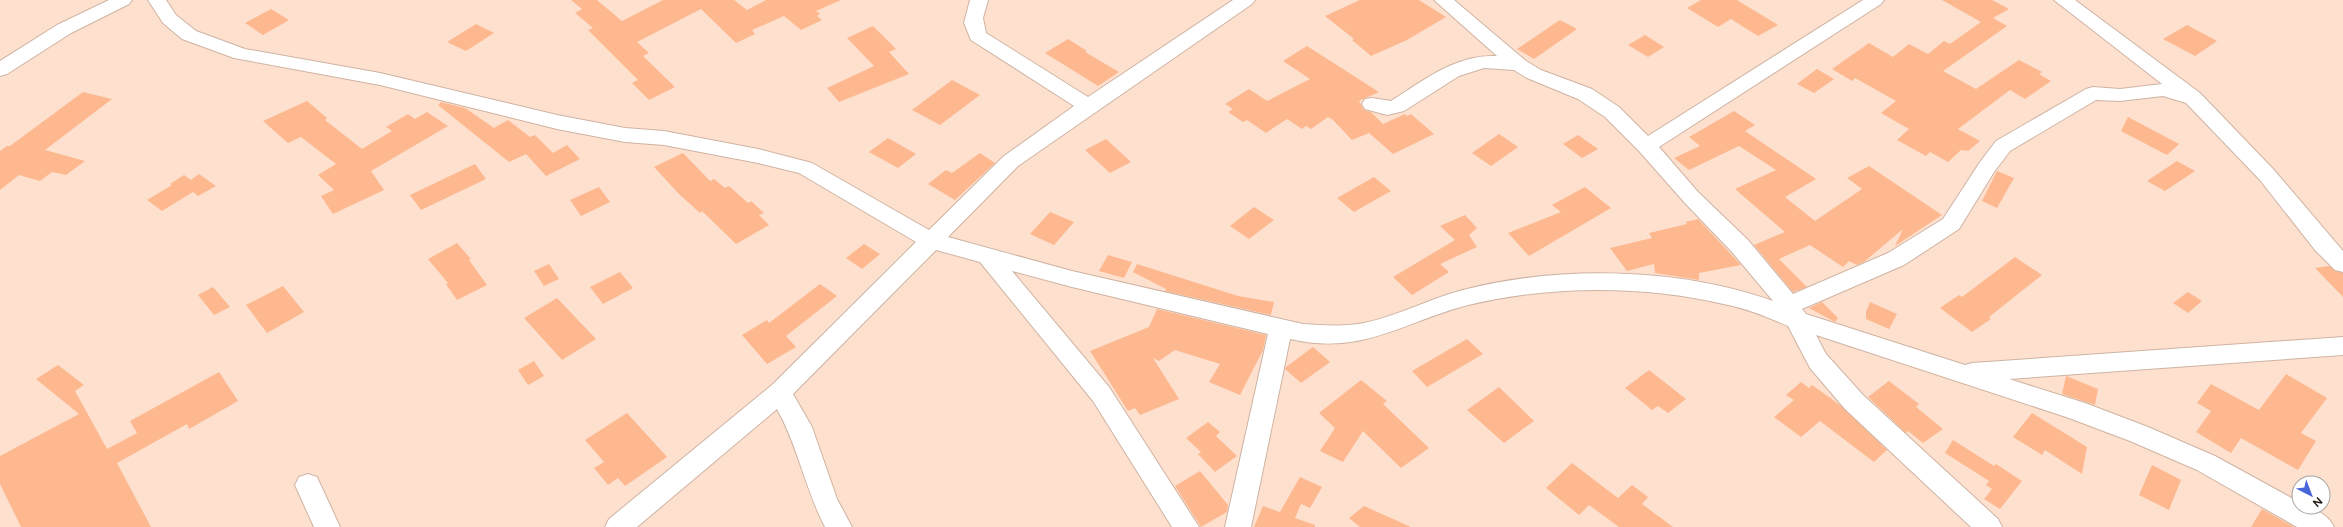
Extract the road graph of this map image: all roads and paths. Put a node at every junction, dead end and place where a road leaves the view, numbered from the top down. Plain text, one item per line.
1 (123, 0) edge
2 (158, 0) edge
3 (978, 0) edge
4 (1246, 0) edge
5 (1443, 0) edge
6 (1875, 0) edge
7 (2063, 0) edge
8 (1519, 65) junction
9 (0, 70) edge
10 (2193, 98) junction
11 (1372, 104) dead end
12 (1088, 106) junction
13 (1646, 146) junction
14 (930, 240) junction
15 (988, 258) junction
16 (2343, 264) edge
17 (1794, 313) junction
18 (1281, 328) junction
19 (2343, 346) edge
20 (1961, 373) junction
21 (780, 392) junction
22 (308, 485) dead end
23 (327, 527) edge
24 (618, 527) edge
25 (839, 527) edge
26 (1186, 527) edge
27 (1238, 527) edge
28 (1989, 527) edge
29 (2320, 527) edge

1 - 9 street
2 - 14 street
3 - 12 street
4 - 12 street
5 - 8 street
6 - 13 street
7 - 10 street
8 - 11 street
8 - 13 street
10 - 16 street
10 - 17 street
12 - 14 street
13 - 17 street
14 - 15 street
14 - 21 street
15 - 18 street
15 - 26 street
17 - 18 street
17 - 20 street
17 - 28 street
18 - 27 street
19 - 20 street
20 - 29 street
21 - 24 street
21 - 25 street
22 - 23 street

